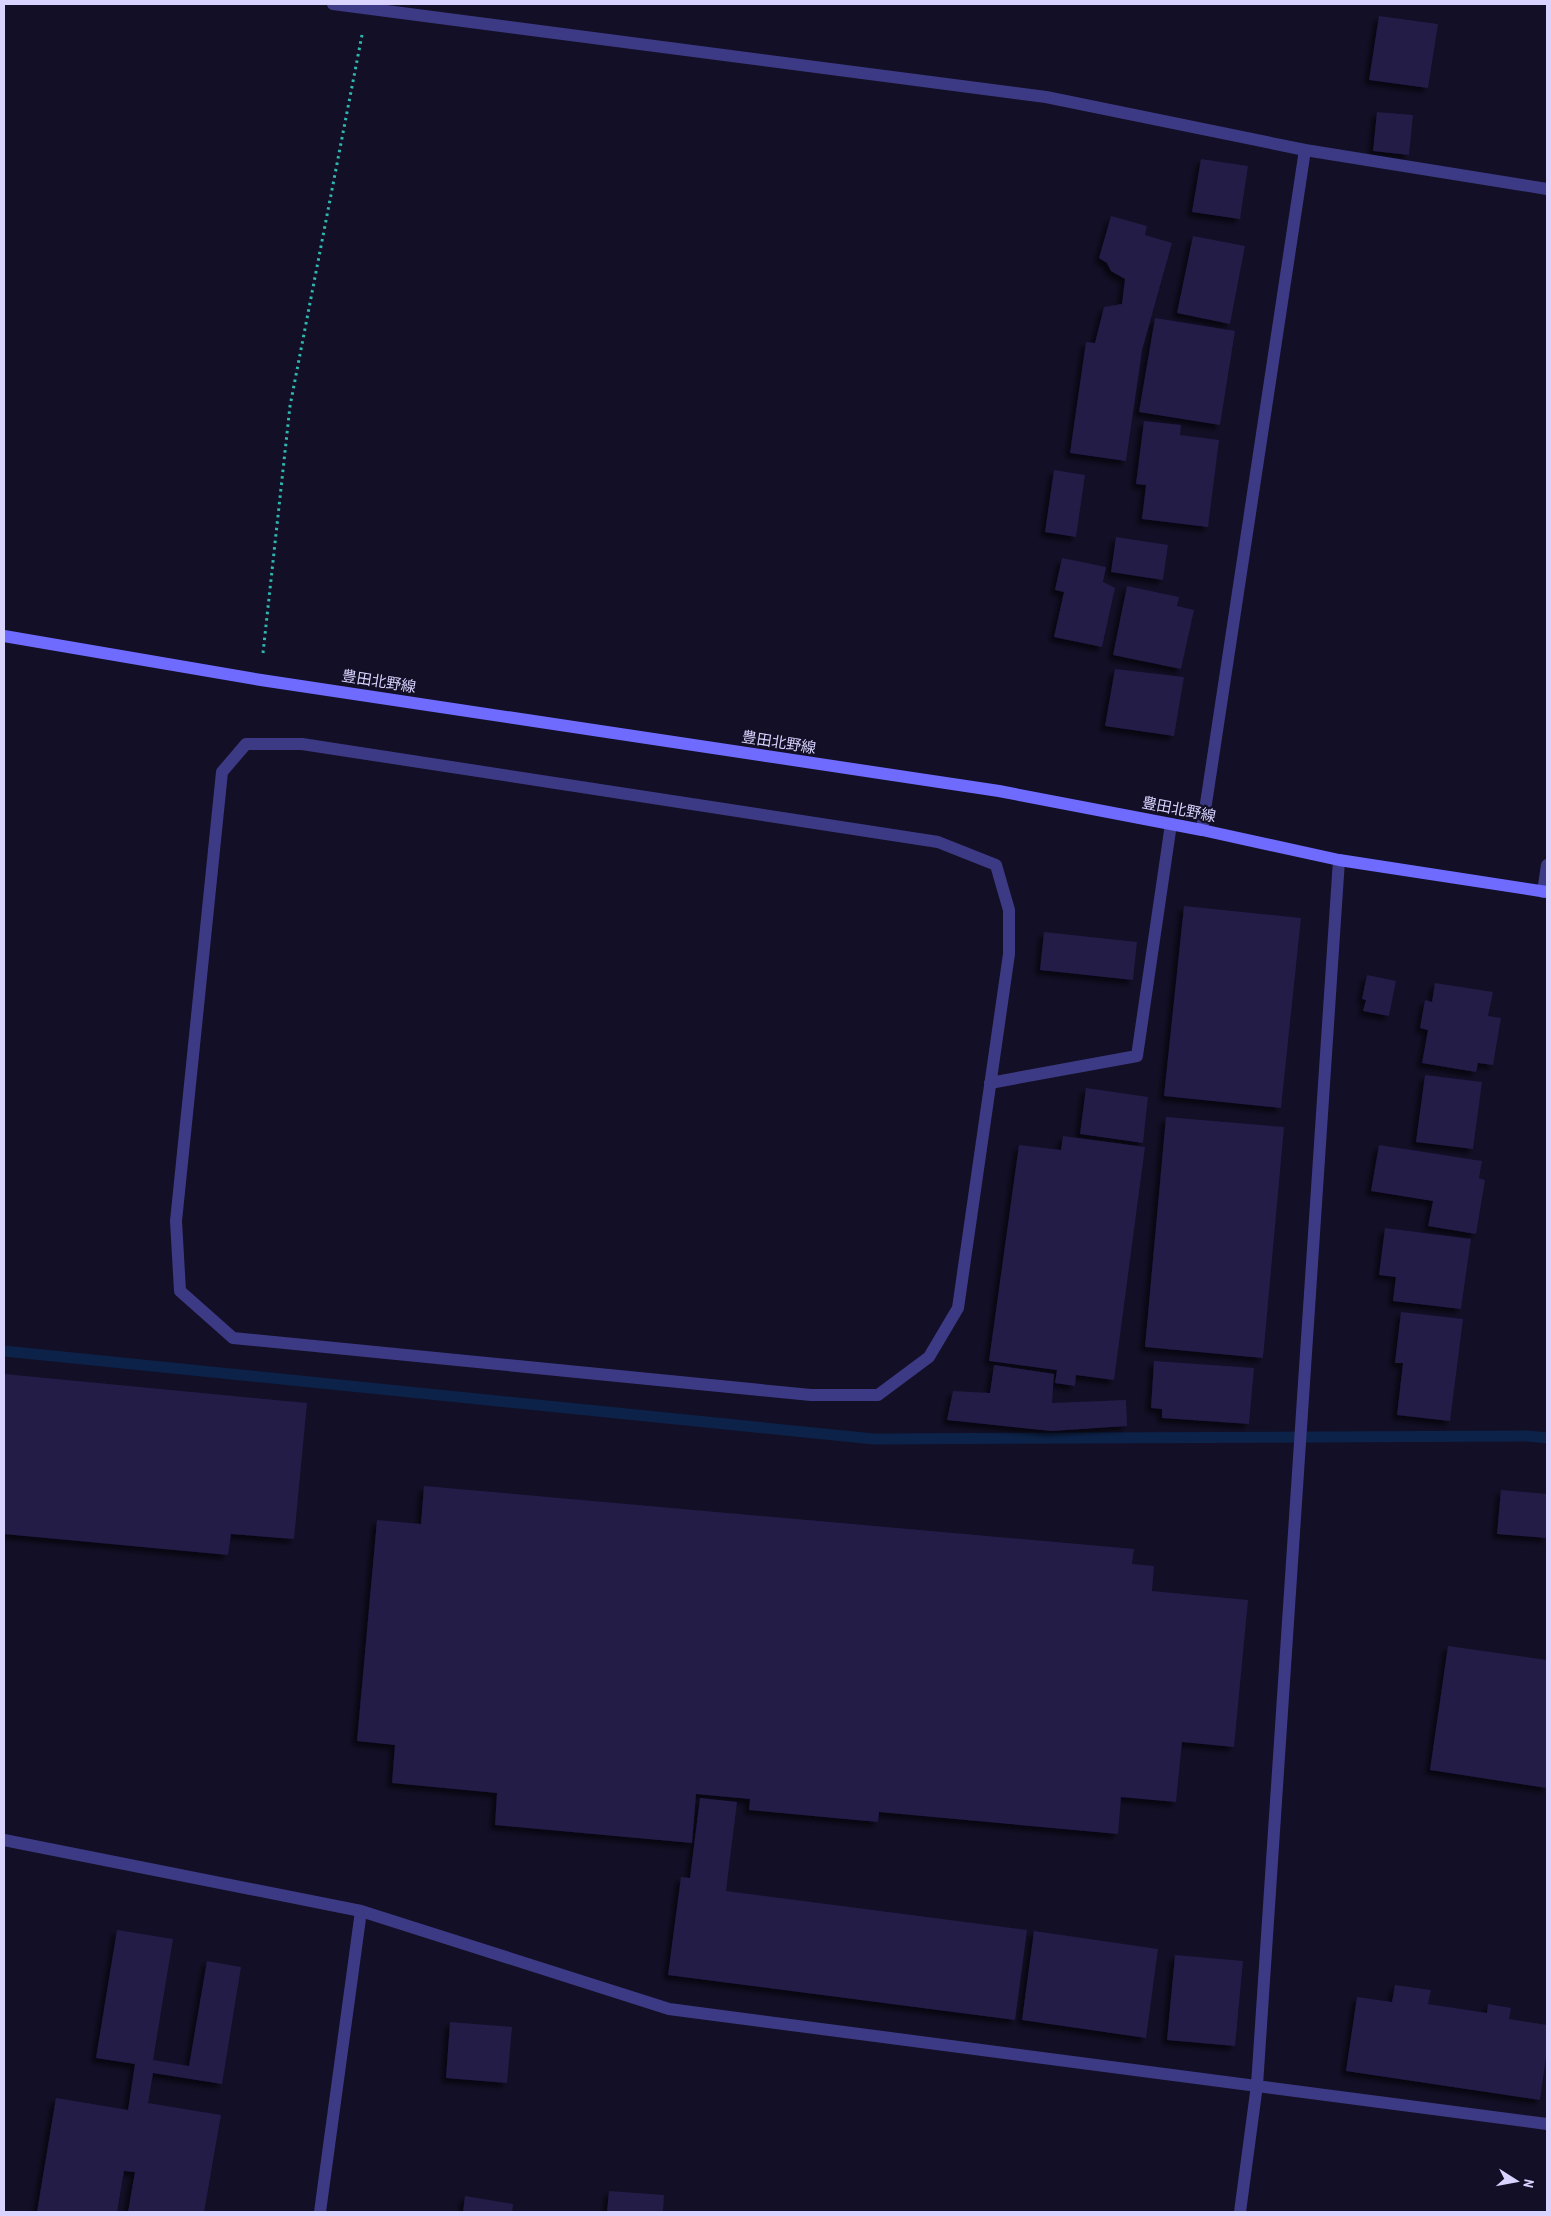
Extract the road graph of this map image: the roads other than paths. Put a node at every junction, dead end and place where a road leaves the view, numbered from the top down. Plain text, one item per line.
1 (333, 4) edge
2 (368, 6) edge
3 (1305, 150) junction
4 (1547, 189) edge
5 (4, 636) edge
6 (1171, 824) junction
7 (1202, 830) junction
8 (1340, 860) junction
9 (1547, 865) edge
10 (1545, 892) edge
11 (990, 1084) junction
12 (4, 1840) edge
13 (361, 1911) junction
14 (1257, 2085) junction
15 (1547, 2124) edge
16 (320, 2212) edge
17 (1240, 2212) edge

1 - 2 street
2 - 3 street
3 - 4 street
3 - 7 street
5 - 6 main road, 豊田北野線
6 - 7 main road, 豊田北野線
6 - 11 street
7 - 8 main road, 豊田北野線
8 - 10 main road, 豊田北野線
8 - 14 street
9 - 10 street
11 - 11 street
12 - 13 street
13 - 14 street
13 - 16 street
14 - 15 street
14 - 17 street

